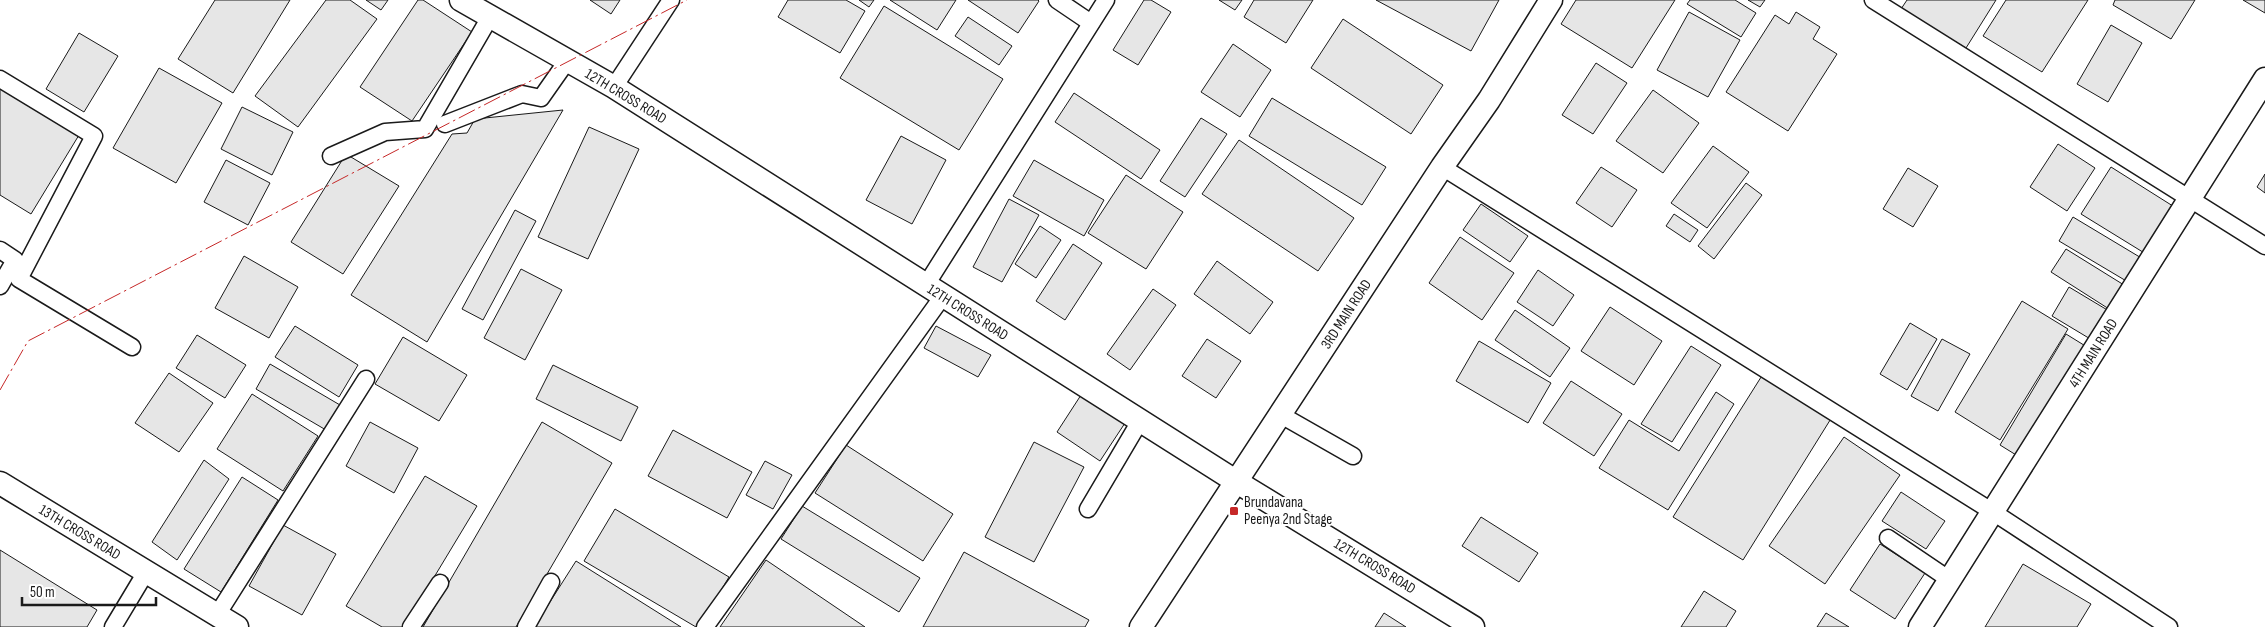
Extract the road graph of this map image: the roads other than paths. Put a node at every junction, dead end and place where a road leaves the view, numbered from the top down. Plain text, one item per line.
1 (461, 0) edge
2 (671, 0) edge
3 (1057, 0) edge
4 (1106, 0) edge
5 (1550, 0) edge
6 (1873, 0) edge
7 (490, 17) junction
8 (1091, 23) junction
9 (567, 61) junction
10 (0, 79) edge
11 (2265, 79) edge
12 (614, 87) junction
13 (445, 124) dead end
14 (331, 156) dead end
15 (1442, 167) junction
16 (2189, 200) junction
17 (2265, 246) edge
18 (0, 250) edge
19 (0, 286) edge
20 (935, 290) junction
21 (132, 347) dead end
22 (366, 379) dead end
23 (1281, 415) junction
24 (1140, 420) junction
25 (1353, 456) dead end
26 (1237, 482) junction
27 (0, 483) edge
28 (1088, 509) dead end
29 (1993, 512) junction
30 (1888, 538) dead end
31 (146, 572) junction
32 (1950, 580) junction
33 (552, 582) dead end
34 (440, 583) dead end
35 (217, 615) junction
36 (113, 627) edge
37 (237, 627) edge
38 (411, 627) edge
39 (526, 627) edge
40 (705, 627) edge
41 (1141, 627) edge
42 (1474, 627) edge
43 (1920, 627) edge
44 (2169, 627) edge

1 - 7 street, 12TH CROSS ROAD
2 - 12 street
3 - 8 street
4 - 8 street
5 - 15 street, 3RD MAIN ROAD
6 - 16 street
7 - 9 street, 12TH CROSS ROAD
7 - 14 street
8 - 20 street
9 - 12 street, 12TH CROSS ROAD
9 - 13 street
10 - 21 street
11 - 16 street, 4TH MAIN ROAD
12 - 20 street, 12TH CROSS ROAD
15 - 23 street, 3RD MAIN ROAD
15 - 29 street
16 - 17 street
16 - 29 street, 4TH MAIN ROAD
18 - 19 street
20 - 24 street, 12TH CROSS ROAD
20 - 40 street
22 - 35 street
23 - 25 street
23 - 26 street, 3RD MAIN ROAD
24 - 26 street, 12TH CROSS ROAD
24 - 28 street
26 - 41 street, 3RD MAIN ROAD
26 - 42 street, 12TH CROSS ROAD
27 - 31 street, 13TH CROSS ROAD
29 - 32 street, 4TH MAIN ROAD
29 - 44 street
30 - 32 street
31 - 35 street, 13TH CROSS ROAD
31 - 36 street
32 - 43 street, 4TH MAIN ROAD
33 - 39 street
34 - 38 street
35 - 37 street, 13TH CROSS ROAD

